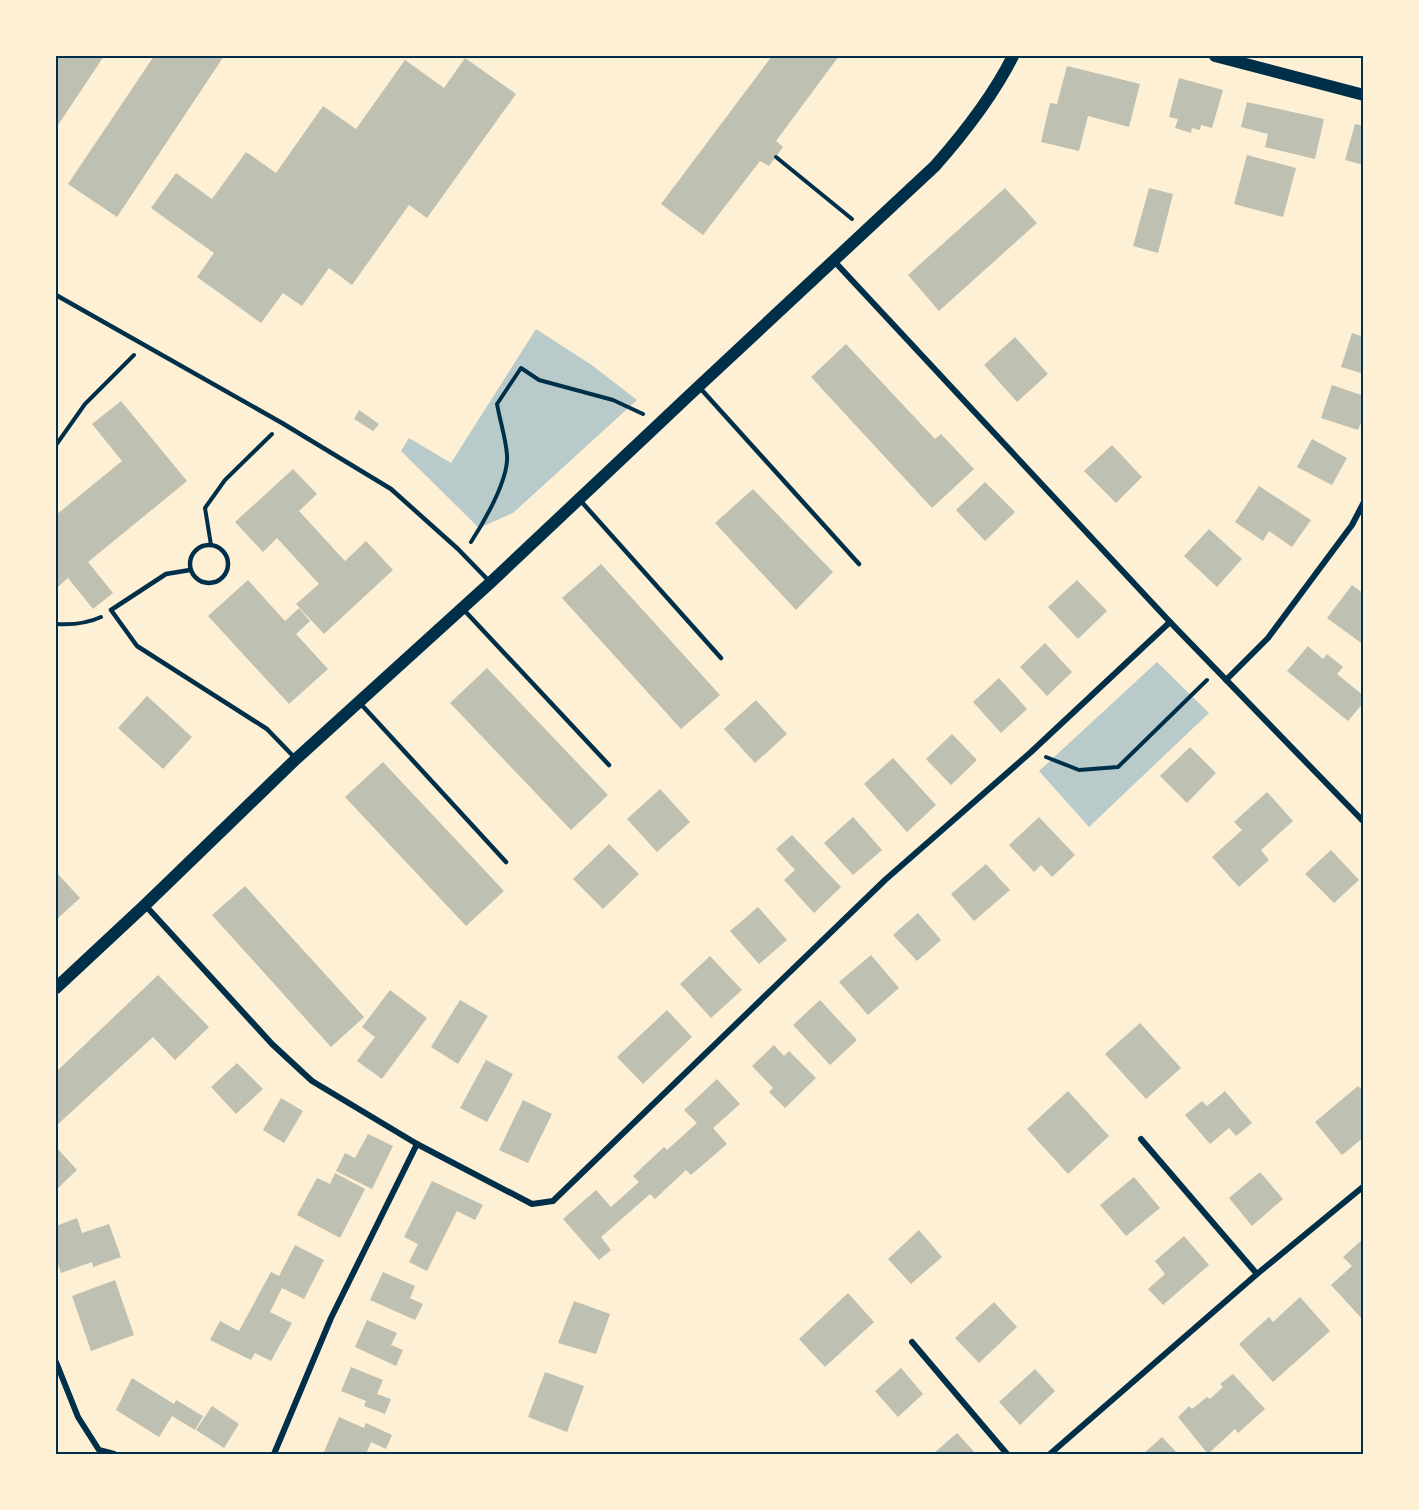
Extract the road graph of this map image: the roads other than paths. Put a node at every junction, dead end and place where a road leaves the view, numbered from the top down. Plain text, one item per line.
1 (1013, 56) edge
2 (1215, 56) edge
3 (1364, 95) edge
4 (834, 261) junction
5 (56, 295) edge
6 (698, 387) junction
7 (579, 499) junction
8 (1364, 502) edge
9 (859, 564) dead end
10 (190, 570) junction
11 (490, 583) junction
12 (462, 608) junction
13 (1170, 622) junction
14 (721, 658) dead end
15 (1226, 680) junction
16 (359, 702) junction
17 (296, 759) junction
18 (609, 765) dead end
19 (1364, 822) edge
20 (506, 862) dead end
21 (145, 905) junction
22 (56, 988) edge
23 (1141, 1139) dead end
24 (417, 1144) junction
25 (1364, 1186) edge
26 (1257, 1274) junction
27 (912, 1342) dead end
28 (56, 1362) edge
29 (97, 1452) edge
30 (114, 1455) edge
31 (274, 1455) edge
32 (1007, 1455) edge
33 (1050, 1455) edge

1 - 4 main road
2 - 3 main road
4 - 6 main road
4 - 13 street
5 - 11 lane
6 - 7 main road
6 - 9 lane
7 - 11 main road
7 - 14 lane
8 - 15 street
10 - 10 lane
10 - 17 lane
11 - 12 main road
12 - 16 main road
12 - 18 lane
13 - 15 street
13 - 24 street
15 - 19 street
16 - 17 main road
16 - 20 lane
17 - 21 main road
21 - 22 main road
21 - 24 street
23 - 26 street
24 - 31 street
25 - 26 street
26 - 33 street
27 - 32 street
28 - 29 street
29 - 30 street

